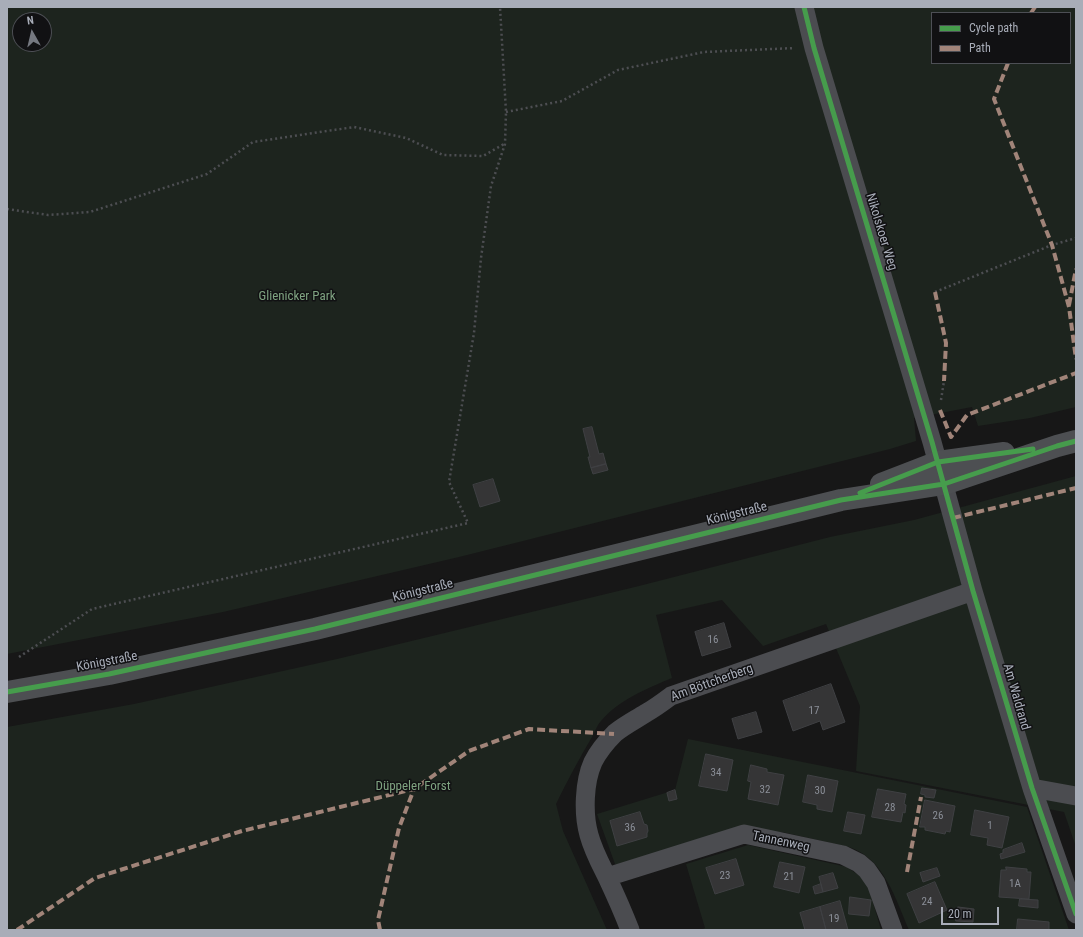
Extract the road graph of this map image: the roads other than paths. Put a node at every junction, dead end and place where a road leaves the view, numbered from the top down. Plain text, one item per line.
1 (804, 7) edge
2 (1066, 443) edge
3 (938, 462) junction
4 (944, 484) junction
5 (840, 500) junction
6 (973, 591) junction
7 (7, 692) edge
8 (1032, 788) junction
9 (1076, 796) edge
10 (607, 876) junction
11 (1076, 914) edge
12 (630, 930) edge
13 (893, 930) edge

1 - 3 street, Nikolskoer Weg
2 - 3 main road, Königstraße
2 - 4 main road, Königstraße
3 - 4 street
3 - 5 main road, Königstraße
4 - 5 main road, Königstraße
4 - 6 street, Am Waldrand
5 - 7 main road, Königstraße
6 - 8 street, Am Waldrand
6 - 10 street, Am Böttcherberg
8 - 9 street
8 - 11 street, Am Waldrand
10 - 12 street, Am Böttcherberg
10 - 13 street, Tannenweg

